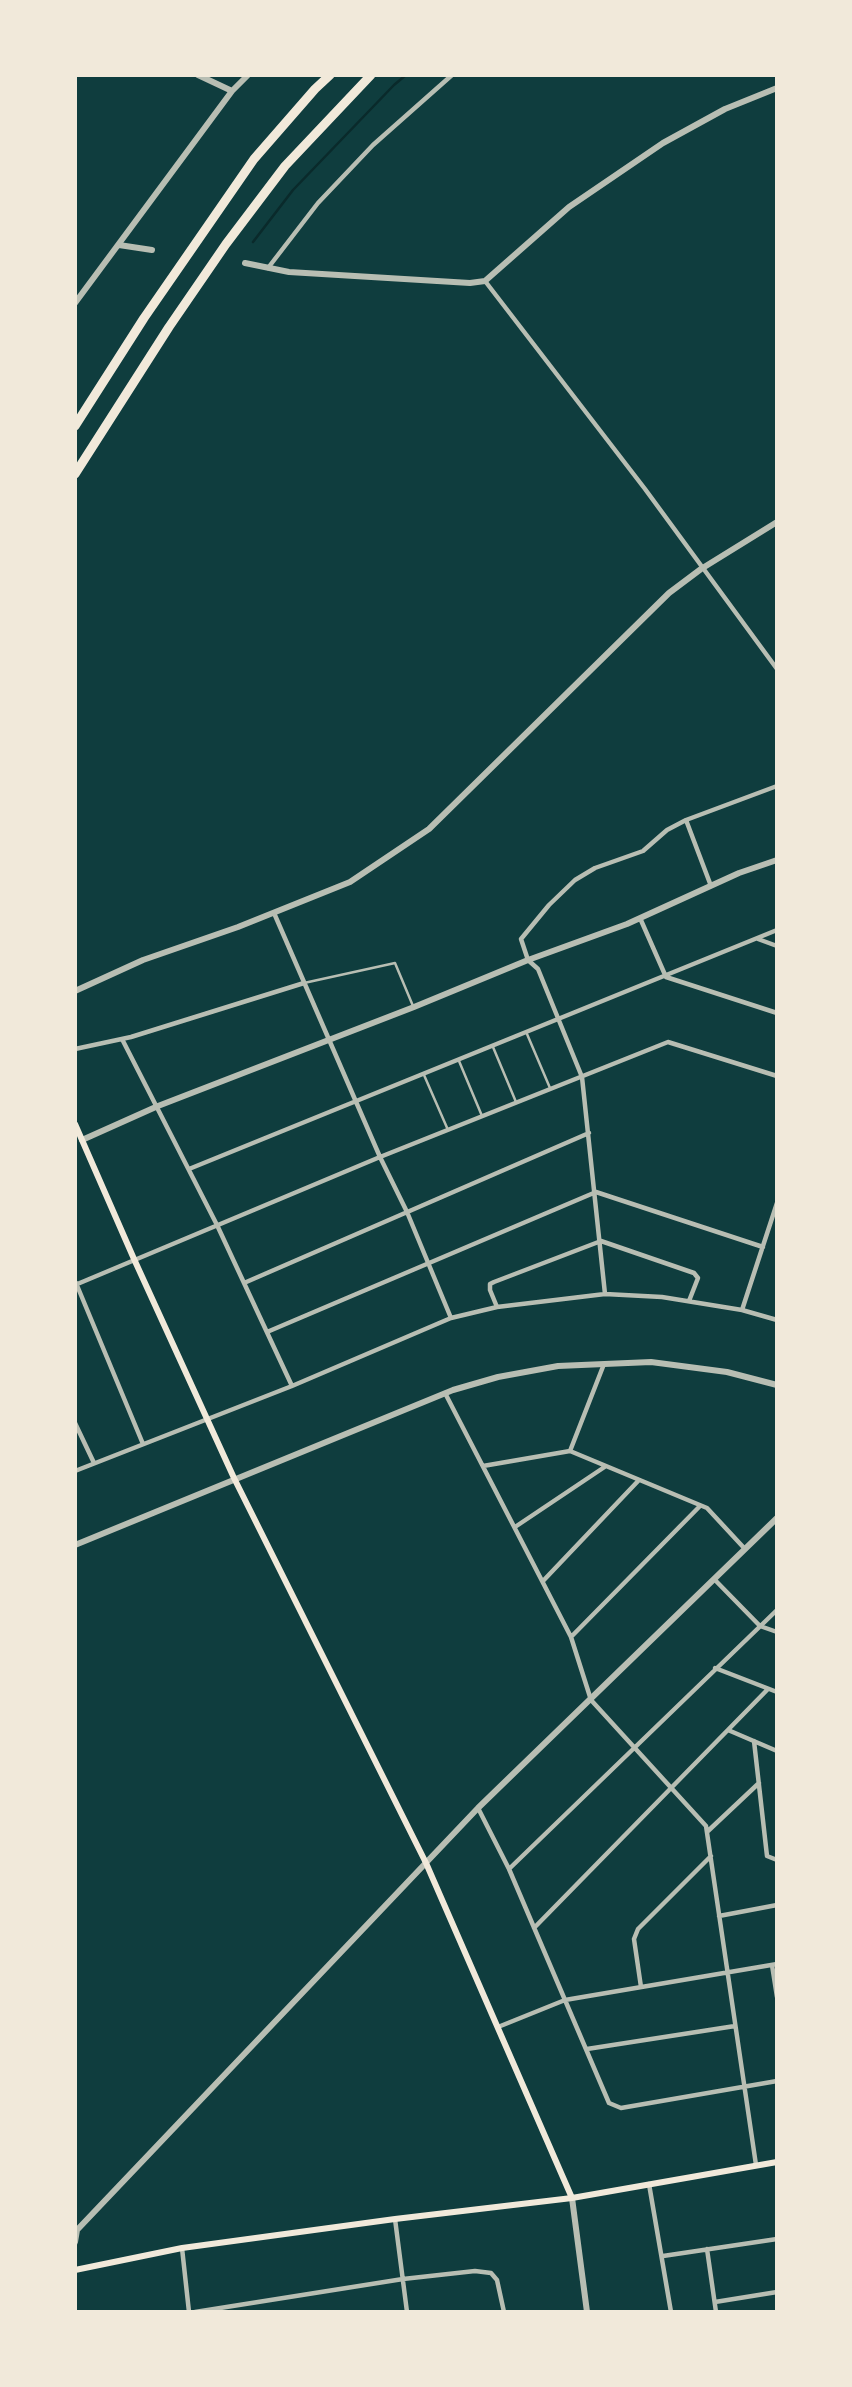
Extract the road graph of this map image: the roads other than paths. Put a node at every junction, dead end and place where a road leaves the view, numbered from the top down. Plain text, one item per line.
1 (198, 75) edge
2 (248, 75) edge
3 (330, 75) edge
4 (371, 75) edge
5 (452, 75) edge
6 (777, 88) edge
7 (232, 91) junction
8 (119, 245) junction
9 (152, 250) dead end
10 (245, 263) dead end
11 (268, 268) junction
12 (485, 281) junction
13 (75, 303) edge
14 (75, 426) edge
15 (75, 474) edge
16 (777, 522) edge
17 (701, 569) junction
18 (777, 669) edge
19 (777, 786) edge
20 (686, 820) junction
21 (777, 860) edge
22 (711, 886) junction
23 (274, 913) junction
24 (640, 918) junction
25 (777, 930) edge
26 (756, 939) junction
27 (777, 946) edge
28 (528, 960) junction
29 (666, 977) junction
30 (304, 983) junction
31 (75, 990) edge
32 (414, 1007) junction
33 (777, 1013) edge
34 (559, 1018) junction
35 (526, 1032) junction
36 (122, 1039) junction
37 (330, 1040) junction
38 (493, 1046) junction
39 (75, 1049) edge
40 (459, 1060) junction
41 (424, 1075) junction
42 (777, 1076) edge
43 (582, 1077) junction
44 (550, 1088) junction
45 (356, 1101) junction
46 (516, 1102) junction
47 (158, 1106) junction
48 (482, 1116) junction
49 (75, 1124) edge
50 (448, 1130) junction
51 (589, 1133) junction
52 (82, 1140) junction
53 (380, 1157) junction
54 (189, 1169) junction
55 (596, 1192) junction
56 (777, 1203) edge
57 (407, 1212) junction
58 (217, 1225) junction
59 (601, 1241) junction
60 (763, 1247) junction
61 (134, 1259) junction
62 (429, 1263) junction
63 (244, 1283) junction
64 (76, 1284) edge
65 (605, 1294) junction
66 (690, 1301) junction
67 (497, 1307) junction
68 (742, 1310) junction
69 (451, 1318) junction
70 (777, 1320) edge
71 (267, 1332) junction
72 (604, 1364) junction
73 (292, 1385) junction
74 (777, 1385) edge
75 (445, 1393) junction
76 (207, 1419) junction
77 (75, 1423) edge
78 (143, 1444) junction
79 (570, 1451) junction
80 (94, 1464) junction
81 (483, 1466) junction
82 (606, 1466) junction
83 (75, 1471) edge
84 (234, 1478) junction
85 (639, 1480) junction
86 (701, 1506) junction
87 (777, 1518) edge
88 (514, 1527) junction
89 (75, 1545) edge
90 (745, 1549) junction
91 (714, 1579) junction
92 (543, 1581) junction
93 (777, 1610) edge
94 (760, 1626) junction
95 (777, 1632) edge
96 (571, 1637) junction
97 (715, 1668) junction
98 (768, 1689) junction
99 (777, 1692) edge
100 (591, 1700) junction
101 (728, 1730) junction
102 (754, 1741) junction
103 (634, 1746) junction
104 (777, 1751) edge
105 (759, 1783) junction
106 (672, 1788) junction
107 (478, 1808) junction
108 (707, 1831) junction
109 (710, 1856) junction
110 (777, 1860) edge
111 (426, 1863) junction
112 (509, 1869) junction
113 (777, 1905) edge
114 (719, 1916) junction
115 (534, 1928) junction
116 (774, 1965) edge
117 (727, 1973) junction
118 (641, 1987) junction
119 (777, 1997) edge
120 (565, 2000) junction
121 (735, 2026) junction
122 (498, 2027) junction
123 (587, 2049) junction
124 (777, 2081) edge
125 (744, 2087) junction
126 (777, 2162) edge
127 (756, 2165) junction
128 (649, 2184) junction
129 (572, 2198) junction
130 (395, 2219) junction
131 (777, 2239) edge
132 (75, 2242) edge
133 (182, 2248) junction
134 (707, 2249) junction
135 (663, 2256) junction
136 (75, 2270) edge
137 (403, 2279) junction
138 (777, 2292) edge
139 (715, 2302) junction
140 (587, 2311) edge
141 (189, 2312) edge
142 (195, 2312) edge
143 (407, 2312) edge
144 (504, 2312) edge
145 (580, 2312) edge
146 (671, 2312) edge
147 (716, 2312) edge

1 - 7 street
2 - 7 street
3 - 14 highway
4 - 15 highway
5 - 11 street
6 - 12 street
7 - 8 street
8 - 9 street
8 - 13 street
10 - 11 street
11 - 12 street
12 - 17 street
16 - 17 street
17 - 18 street
17 - 23 street
19 - 20 street
20 - 22 street
20 - 28 street
21 - 22 street
22 - 24 street
23 - 30 street
23 - 31 street
24 - 28 street
24 - 29 street
25 - 26 street
26 - 27 street
26 - 29 street
28 - 32 street
28 - 34 street
29 - 33 street
29 - 34 street
30 - 32 lane
30 - 36 street
30 - 37 street
32 - 37 street
34 - 35 street
34 - 43 street
35 - 38 street
35 - 44 lane
36 - 39 street
36 - 47 street
37 - 45 street
37 - 47 street
38 - 40 street
38 - 46 lane
40 - 41 street
40 - 48 lane
41 - 45 street
41 - 50 lane
42 - 43 street
43 - 44 street
43 - 51 street
44 - 46 street
45 - 53 street
45 - 54 street
46 - 48 street
47 - 52 street
47 - 54 street
48 - 50 street
49 - 52 main road
50 - 53 street
51 - 55 street
51 - 57 street
52 - 61 main road
53 - 57 street
53 - 58 street
54 - 58 street
55 - 59 street
55 - 60 street
55 - 62 street
56 - 60 street
57 - 62 street
57 - 63 street
58 - 61 street
58 - 63 street
59 - 65 street
59 - 66 street
59 - 67 street
60 - 68 street
61 - 64 street
61 - 76 main road
62 - 69 street
62 - 71 street
63 - 71 street
64 - 78 street
65 - 66 street
65 - 67 street
66 - 68 street
67 - 69 street
68 - 70 street
69 - 73 street
71 - 73 street
72 - 74 street
72 - 75 street
72 - 79 street
73 - 76 street
75 - 81 street
75 - 84 street
76 - 78 street
76 - 84 main road
77 - 80 street
78 - 80 street
79 - 81 street
79 - 82 street
80 - 83 street
81 - 88 street
82 - 85 street
82 - 88 street
84 - 89 street
84 - 111 main road
85 - 86 street
85 - 92 street
86 - 90 street
86 - 96 street
87 - 90 street
88 - 92 street
90 - 91 street
91 - 94 street
91 - 100 street
92 - 96 street
93 - 94 street
94 - 95 street
94 - 97 street
96 - 100 street
97 - 98 street
97 - 103 street
98 - 99 street
98 - 101 street
100 - 103 street
100 - 107 street
101 - 102 street
101 - 106 street
102 - 104 street
102 - 105 street
103 - 106 street
103 - 112 street
105 - 108 street
105 - 110 street
106 - 108 street
106 - 115 street
107 - 111 street
107 - 112 street
108 - 109 street
109 - 114 street
109 - 118 street
111 - 122 main road
111 - 132 street
112 - 115 street
113 - 114 street
114 - 117 street
115 - 120 street
116 - 117 street
116 - 119 street
117 - 118 street
117 - 121 street
118 - 120 street
120 - 122 street
120 - 123 street
121 - 123 street
121 - 125 street
122 - 129 main road
123 - 125 street
124 - 125 street
125 - 127 street
126 - 127 main road
127 - 128 main road
128 - 129 main road
128 - 135 street
129 - 130 main road
129 - 140 street
130 - 133 main road
130 - 137 street
131 - 134 street
133 - 136 main road
133 - 141 street
134 - 135 street
134 - 139 street
135 - 146 street
137 - 142 street
137 - 143 street
137 - 144 street
138 - 139 street
139 - 147 street
140 - 145 street

